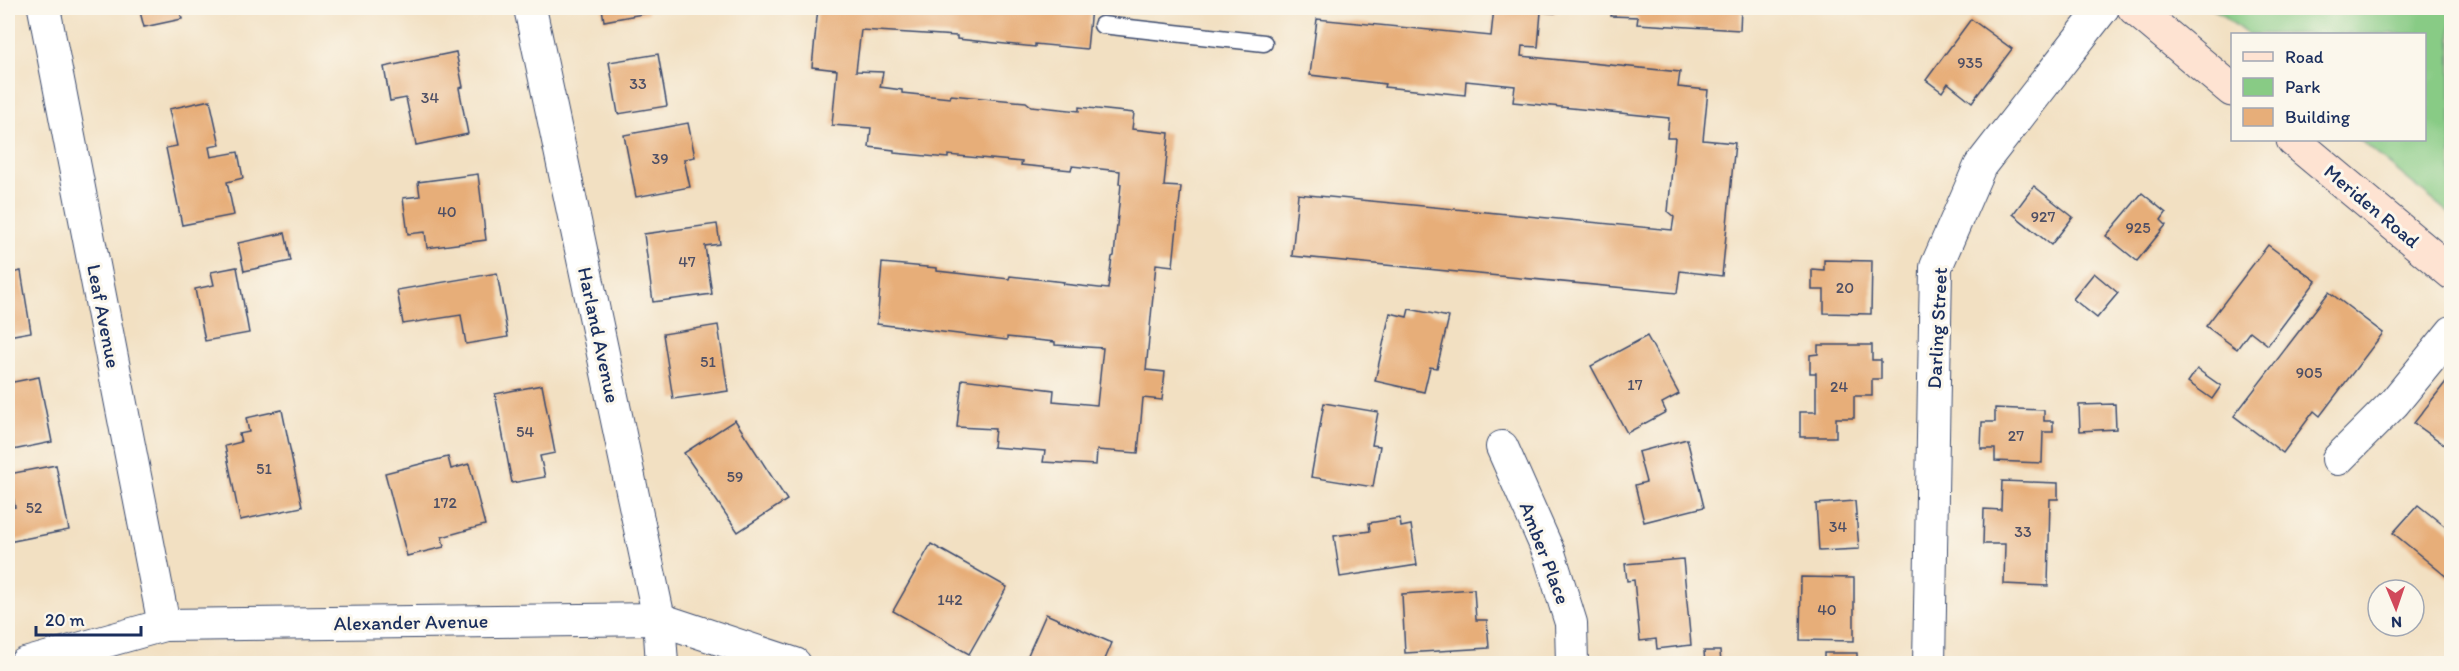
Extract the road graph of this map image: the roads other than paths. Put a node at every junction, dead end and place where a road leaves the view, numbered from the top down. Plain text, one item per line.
1 (44, 8) edge
2 (530, 8) edge
3 (2103, 8) edge
4 (2134, 8) edge
5 (1102, 25) dead end
6 (1264, 43) dead end
7 (2231, 89) edge
8 (2293, 141) edge
9 (2451, 273) edge
10 (2451, 332) edge
11 (1502, 447) dead end
12 (2338, 459) dead end
13 (659, 619) junction
14 (164, 625) junction
15 (25, 663) edge
16 (662, 663) edge
17 (795, 663) edge
18 (1572, 663) edge
19 (1929, 663) edge

1 - 14 street, Leaf Avenue
2 - 13 street, Harland Avenue
3 - 19 street, Darling Street
4 - 7 main road
5 - 6 lane
8 - 9 main road, Meriden Road
10 - 12 street
11 - 18 street, Amber Place
13 - 14 street, Alexander Avenue
13 - 16 street, Harland Avenue
13 - 17 street, Alexander Avenue
14 - 15 street, Alexander Avenue

